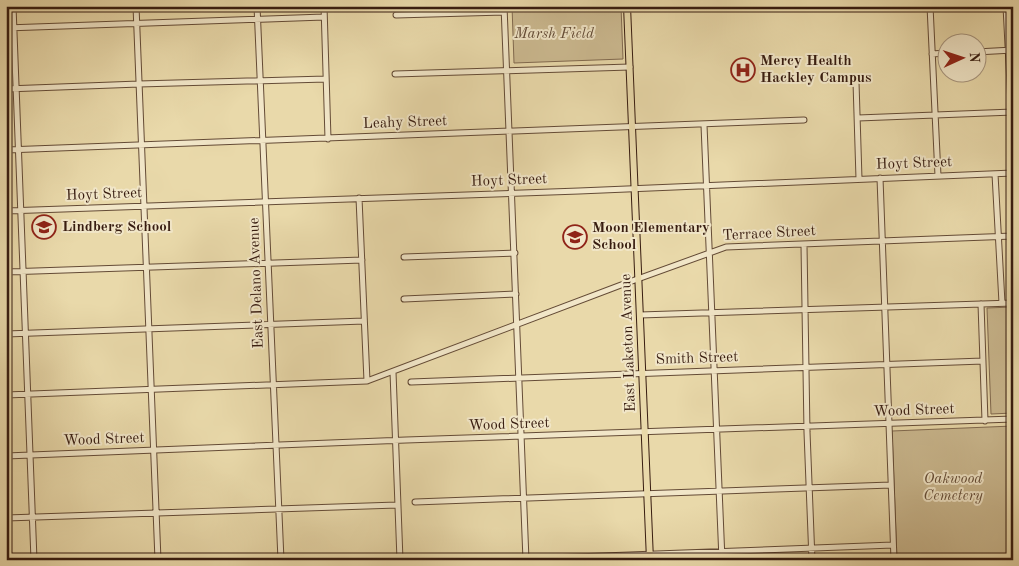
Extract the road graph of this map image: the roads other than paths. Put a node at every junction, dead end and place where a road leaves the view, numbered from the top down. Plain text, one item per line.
1 (13, 6) edge
2 (136, 6) edge
3 (257, 6) edge
4 (324, 6) edge
5 (627, 6) edge
6 (930, 6) edge
7 (1006, 6) edge
8 (504, 9) edge
9 (396, 15) dead end
10 (324, 17) junction
11 (258, 20) junction
12 (136, 23) junction
13 (14, 27) junction
14 (6, 28) edge
15 (1011, 50) edge
16 (986, 51) edge
17 (932, 54) junction
18 (936, 54) edge
19 (630, 67) junction
20 (507, 71) junction
21 (395, 74) dead end
22 (326, 78) junction
23 (261, 80) junction
24 (856, 82) dead end
25 (139, 84) junction
26 (6, 89) edge
27 (16, 89) junction
28 (1012, 112) edge
29 (935, 115) junction
30 (858, 118) junction
31 (804, 120) dead end
32 (704, 125) junction
33 (632, 128) junction
34 (510, 132) junction
35 (328, 139) junction
36 (264, 141) junction
37 (1013, 144) edge
38 (141, 145) junction
39 (6, 150) edge
40 (18, 150) junction
41 (1013, 173) edge
42 (995, 174) junction
43 (938, 176) junction
44 (880, 178) junction
45 (859, 179) junction
46 (707, 185) junction
47 (636, 188) junction
48 (512, 193) junction
49 (359, 198) junction
50 (266, 202) junction
51 (143, 206) junction
52 (6, 211) edge
53 (21, 211) junction
54 (998, 236) junction
55 (1013, 236) edge
56 (883, 241) junction
57 (804, 245) junction
58 (710, 252) junction
59 (514, 253) junction
60 (404, 257) dead end
61 (362, 260) junction
62 (269, 263) junction
63 (146, 267) junction
64 (6, 272) edge
65 (23, 272) junction
66 (639, 278) junction
67 (516, 294) junction
68 (404, 299) dead end
69 (1002, 303) junction
70 (1013, 303) edge
71 (981, 304) junction
72 (885, 306) junction
73 (805, 309) junction
74 (712, 313) junction
75 (640, 315) junction
76 (364, 321) junction
77 (271, 324) junction
78 (517, 324) junction
79 (148, 328) junction
80 (25, 333) junction
81 (6, 334) edge
82 (983, 361) junction
83 (886, 364) junction
84 (806, 367) junction
85 (714, 370) junction
86 (393, 372) junction
87 (643, 373) junction
88 (519, 378) junction
89 (367, 382) junction
90 (411, 382) dead end
91 (274, 385) junction
92 (150, 390) junction
93 (28, 395) junction
94 (6, 396) edge
95 (1013, 420) edge
96 (985, 421) junction
97 (888, 424) junction
98 (808, 427) junction
99 (717, 430) junction
100 (645, 433) junction
101 (522, 437) junction
102 (395, 441) junction
103 (276, 446) junction
104 (152, 451) junction
105 (30, 455) junction
106 (6, 456) edge
107 (890, 485) junction
108 (809, 488) junction
109 (719, 491) junction
110 (648, 494) junction
111 (524, 498) junction
112 (414, 502) dead end
113 (397, 505) junction
114 (279, 508) junction
115 (156, 513) junction
116 (6, 518) edge
117 (32, 518) junction
118 (893, 545) junction
119 (811, 549) junction
120 (722, 552) junction
121 (650, 557) edge
122 (526, 559) edge
123 (34, 560) edge
124 (158, 560) edge
125 (281, 560) edge
126 (400, 560) edge
127 (498, 560) edge
128 (722, 560) edge
129 (812, 560) edge
130 (894, 560) edge

1 - 13 street
2 - 12 street
3 - 11 street, East Delano Avenue
4 - 10 street
5 - 19 main road, East Laketon Avenue
6 - 17 street
7 - 15 street
8 - 9 street
8 - 20 street
10 - 11 street
10 - 22 street
11 - 12 street
11 - 23 street, East Delano Avenue
12 - 13 street
12 - 25 street
13 - 14 street
13 - 27 street
15 - 16 street
15 - 28 street
17 - 18 street
17 - 29 street
19 - 20 street
19 - 33 main road, East Laketon Avenue
20 - 21 street
20 - 34 street
22 - 23 street
22 - 35 street
23 - 25 street
23 - 36 street, East Delano Avenue
24 - 30 street
25 - 27 street
25 - 38 street
26 - 27 street
27 - 40 street
28 - 29 street
28 - 37 street
29 - 30 street
29 - 43 street
30 - 45 street
31 - 32 street, Leahy Street
32 - 33 street, Leahy Street
32 - 46 street
33 - 34 street, Leahy Street
33 - 47 main road, East Laketon Avenue
34 - 35 street, Leahy Street
34 - 48 street
35 - 36 street, Leahy Street
36 - 38 street, Leahy Street
36 - 50 street, East Delano Avenue
38 - 40 street, Leahy Street
38 - 51 street
39 - 40 street, Leahy Street
40 - 53 street
41 - 42 street, Hoyt Street
42 - 43 street, Hoyt Street
42 - 54 street
43 - 44 street, Hoyt Street
44 - 45 street, Hoyt Street
44 - 56 street
45 - 46 street, Hoyt Street
46 - 47 street, Hoyt Street
46 - 58 street
47 - 48 street, Hoyt Street
47 - 66 main road, East Laketon Avenue
48 - 49 street, Hoyt Street
48 - 59 street
49 - 50 street, Hoyt Street
49 - 61 street
50 - 51 street, Hoyt Street
50 - 62 street, East Delano Avenue
51 - 53 street, Hoyt Street
51 - 63 street
52 - 53 street, Hoyt Street
53 - 65 street
54 - 55 street, Terrace Street
54 - 56 street, Terrace Street
54 - 69 street
56 - 57 street, Terrace Street
56 - 72 street
57 - 58 street, Terrace Street
57 - 73 street
58 - 66 street, Terrace Street
58 - 74 street
59 - 60 street
59 - 67 street
61 - 62 street
61 - 76 street
62 - 63 street
62 - 77 street, East Delano Avenue
63 - 65 street
63 - 79 street
64 - 65 street
65 - 80 street
66 - 75 main road, East Laketon Avenue
66 - 78 street, Terrace Street
67 - 68 street
67 - 78 street
69 - 70 street
69 - 71 street
71 - 72 street
71 - 82 street
72 - 73 street
72 - 83 street
73 - 74 street
73 - 84 street
74 - 75 street
74 - 85 street
75 - 87 main road, East Laketon Avenue
76 - 77 street
76 - 89 street
77 - 79 street
77 - 91 street, East Delano Avenue
78 - 86 street, Terrace Street
78 - 88 street
79 - 80 street
79 - 92 street
80 - 81 street
80 - 93 street
82 - 83 street, Smith Street
82 - 96 street
83 - 84 street, Smith Street
83 - 97 street
84 - 85 street, Smith Street
84 - 98 street
85 - 87 street, Smith Street
85 - 99 street
86 - 89 street, Terrace Street
86 - 102 street
87 - 88 street, Smith Street
87 - 100 main road, East Laketon Avenue
88 - 90 street, Smith Street
88 - 101 street
89 - 91 street, Terrace Street
91 - 92 street, Terrace Street
91 - 103 street, East Delano Avenue
92 - 93 street, Terrace Street
92 - 104 street
93 - 94 street, Terrace Street
93 - 105 street
95 - 96 street, Wood Street
96 - 97 street, Wood Street
97 - 98 street, Wood Street
97 - 107 street
98 - 99 street, Wood Street
98 - 108 street
99 - 100 street, Wood Street
99 - 109 street
100 - 101 street, Wood Street
100 - 110 main road, East Laketon Avenue
101 - 102 street, Wood Street
101 - 111 street
102 - 103 street, Wood Street
102 - 113 street
103 - 104 street, Wood Street
103 - 114 street, East Delano Avenue
104 - 105 street, Wood Street
104 - 115 street
105 - 106 street, Wood Street
105 - 117 street
107 - 108 street
107 - 118 street
108 - 109 street
108 - 119 street
109 - 110 street
109 - 120 street
110 - 111 street
110 - 121 main road, East Laketon Avenue
111 - 112 street
111 - 122 street
113 - 114 street
113 - 126 street
114 - 115 street
114 - 125 street, East Delano Avenue
115 - 117 street
115 - 124 street
116 - 117 street
117 - 123 street
118 - 119 street
118 - 130 street
119 - 120 street
119 - 129 street
120 - 121 street
120 - 128 street
121 - 122 street
122 - 127 street

